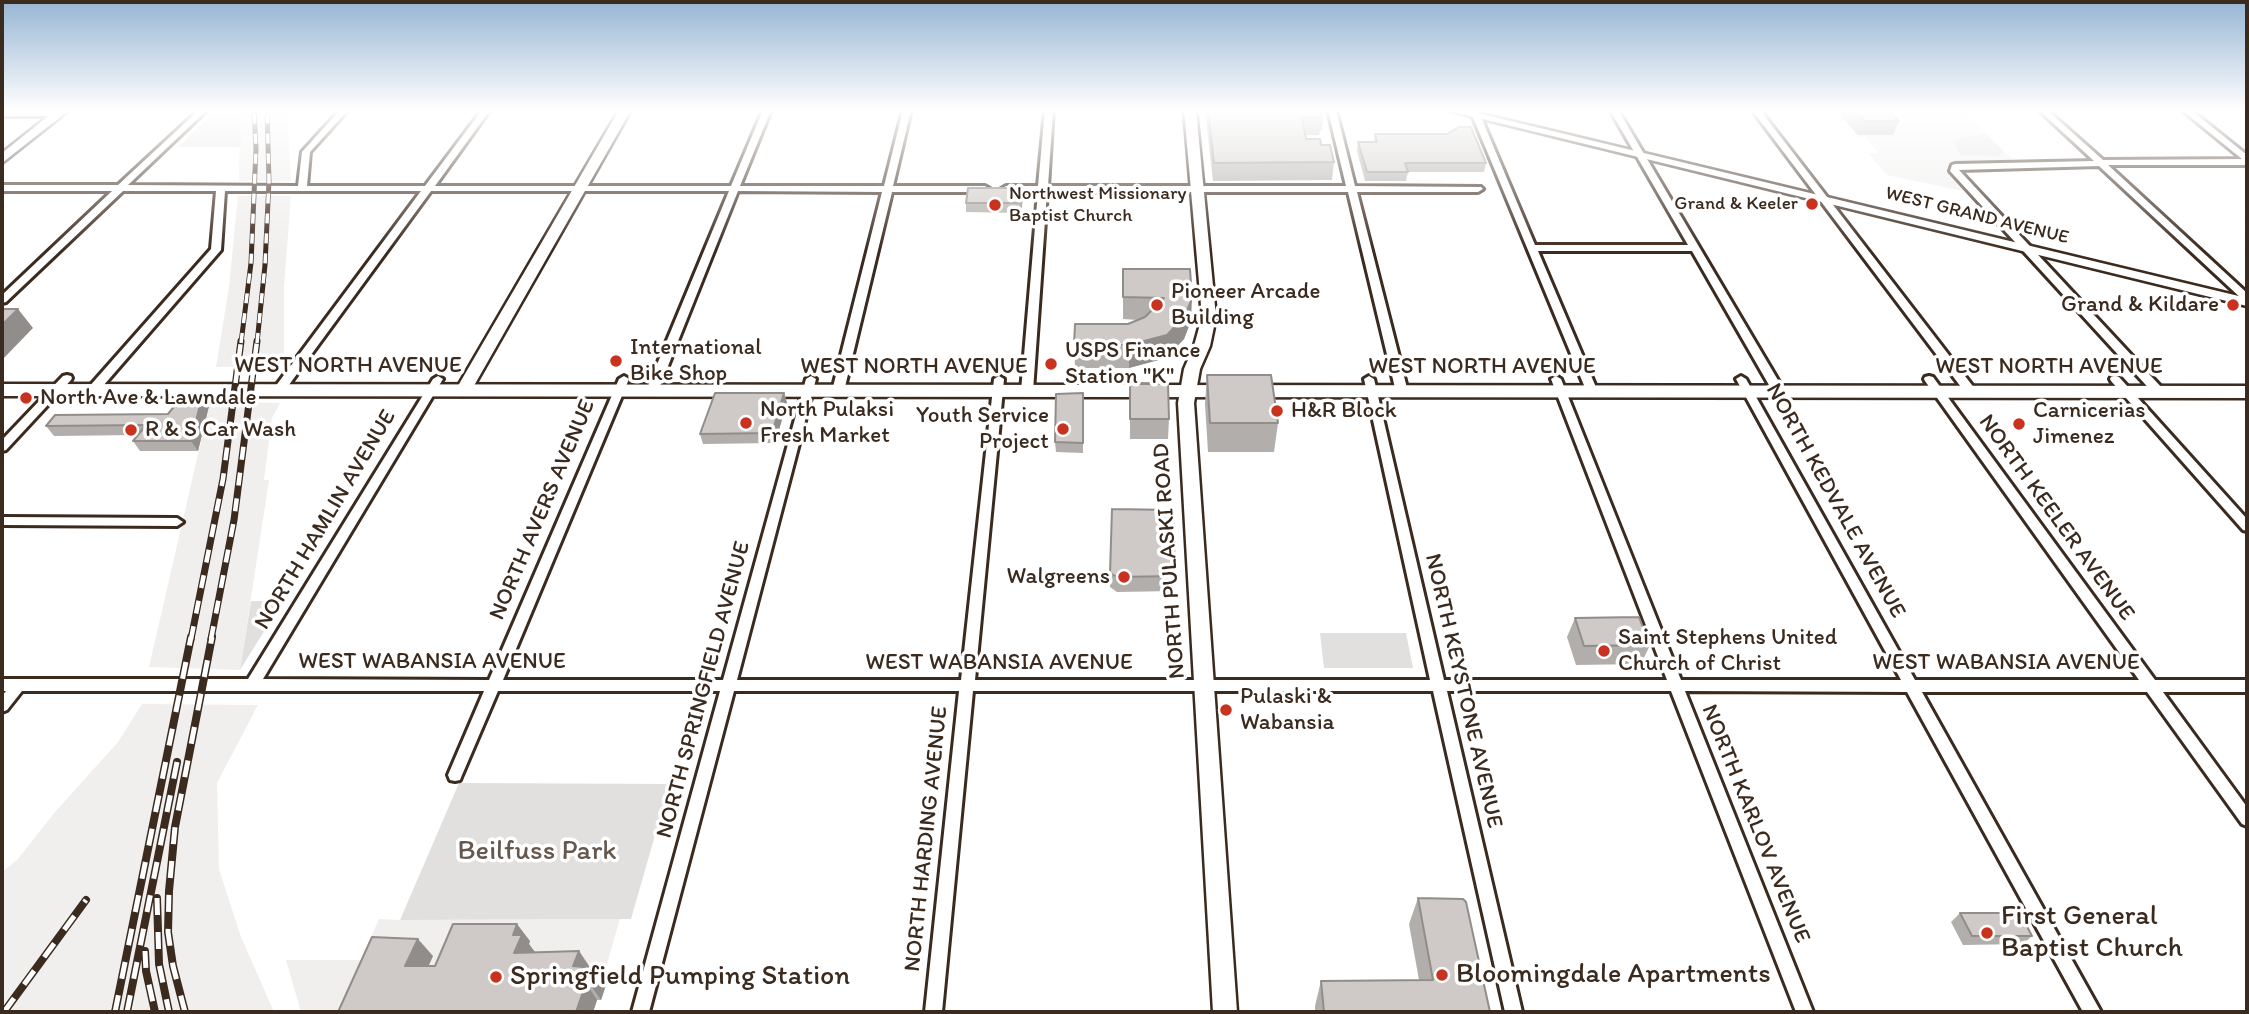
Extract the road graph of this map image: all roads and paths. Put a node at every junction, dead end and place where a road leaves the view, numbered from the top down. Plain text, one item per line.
1 (153, 157) edge
2 (305, 157) edge
3 (451, 157) edge
4 (598, 157) edge
5 (747, 157) edge
6 (896, 157) edge
7 (1045, 157) edge
8 (1195, 157) edge
9 (1344, 157) edge
10 (1494, 157) edge
11 (1642, 157) edge
12 (1651, 157) edge
13 (1793, 157) edge
14 (2095, 157) edge
15 (2247, 161) edge
16 (2102, 164) junction
17 (2, 188) edge
18 (120, 188) junction
19 (221, 188) junction
20 (302, 188) junction
21 (428, 189) junction
22 (580, 189) junction
23 (734, 189) junction
24 (888, 189) junction
25 (1352, 189) junction
26 (1042, 190) junction
27 (1198, 190) junction
28 (1478, 190) dead end
29 (1825, 199) junction
30 (1532, 248) junction
31 (1695, 248) junction
32 (2026, 248) junction
33 (2, 300) edge
34 (2247, 300) edge
35 (2, 378) edge
36 (2247, 379) edge
37 (61, 384) junction
38 (98, 384) junction
39 (284, 385) junction
40 (434, 385) junction
41 (467, 385) junction
42 (622, 385) junction
43 (655, 385) junction
44 (810, 385) junction
45 (840, 385) junction
46 (998, 385) junction
47 (1027, 385) junction
48 (1190, 385) junction
49 (1371, 385) junction
50 (1401, 385) junction
51 (1559, 385) junction
52 (1590, 385) junction
53 (1745, 385) junction
54 (1776, 385) junction
55 (1933, 385) junction
56 (2121, 385) junction
57 (1966, 386) junction
58 (2153, 386) junction
59 (2, 390) edge
60 (2247, 392) edge
61 (2, 447) edge
62 (2, 521) edge
63 (177, 522) dead end
64 (2247, 527) edge
65 (253, 684) junction
66 (2, 685) edge
67 (18, 685) junction
68 (493, 685) junction
69 (729, 685) junction
70 (966, 686) junction
71 (1676, 686) junction
72 (1912, 686) junction
73 (2151, 686) junction
74 (2247, 686) edge
75 (1205, 687) junction
76 (1439, 687) junction
77 (2, 706) edge
78 (455, 775) dead end
79 (2247, 819) edge
80 (640, 1012) edge
81 (933, 1012) edge
82 (1225, 1012) edge
83 (1513, 1012) edge
84 (1804, 1012) edge
85 (2092, 1012) edge

1 - 18 street
2 - 20 street
3 - 21 street
4 - 22 main road
5 - 23 street
6 - 24 street
7 - 26 street
8 - 27 main road, NORTH PULASKI ROAD
9 - 25 street
10 - 30 street
11 - 31 street, NORTH KEDVALE AVENUE
12 - 29 main road, WEST GRAND AVENUE
13 - 29 street
14 - 16 street
15 - 16 street
16 - 32 street
16 - 34 street
17 - 18 street
18 - 19 street
18 - 33 street
19 - 20 street
19 - 38 street
20 - 21 street
21 - 22 street
21 - 39 street
22 - 23 street
22 - 41 main road
23 - 24 street
23 - 43 street
24 - 26 street
24 - 45 street
25 - 27 street
25 - 28 street
25 - 50 street
26 - 27 street
26 - 47 street
27 - 48 main road, NORTH PULASKI ROAD
29 - 32 main road, WEST GRAND AVENUE
29 - 57 street
30 - 31 street
30 - 52 street
31 - 54 street, NORTH KEDVALE AVENUE
32 - 34 main road, WEST GRAND AVENUE
32 - 58 street
35 - 37 main road, WEST NORTH AVENUE
36 - 58 main road, WEST NORTH AVENUE
37 - 38 main road, WEST NORTH AVENUE
37 - 59 main road, WEST NORTH AVENUE
37 - 61 street
38 - 39 main road, WEST NORTH AVENUE
39 - 40 main road, WEST NORTH AVENUE
40 - 41 main road, WEST NORTH AVENUE
40 - 65 street, NORTH HAMLIN AVENUE
41 - 42 main road, WEST NORTH AVENUE
42 - 43 main road, WEST NORTH AVENUE
42 - 68 street, NORTH AVERS AVENUE
43 - 44 main road, WEST NORTH AVENUE
44 - 45 main road, WEST NORTH AVENUE
44 - 69 street, NORTH SPRINGFIELD AVENUE
45 - 46 main road, WEST NORTH AVENUE
46 - 47 main road, WEST NORTH AVENUE
46 - 70 street, NORTH HARDING AVENUE
47 - 48 main road, WEST NORTH AVENUE
48 - 49 main road, WEST NORTH AVENUE
48 - 75 main road, NORTH PULASKI ROAD
49 - 50 main road, WEST NORTH AVENUE
49 - 76 street, NORTH KEYSTONE AVENUE
50 - 51 main road, WEST NORTH AVENUE
51 - 52 main road, WEST NORTH AVENUE
51 - 71 street, NORTH KARLOV AVENUE
52 - 53 main road, WEST NORTH AVENUE
53 - 54 main road, WEST NORTH AVENUE
53 - 72 street, NORTH KEDVALE AVENUE
54 - 55 main road, WEST NORTH AVENUE
55 - 57 main road, WEST NORTH AVENUE
55 - 73 street, NORTH KEELER AVENUE
56 - 57 main road, WEST NORTH AVENUE
56 - 58 main road, WEST NORTH AVENUE
56 - 64 street
58 - 60 main road, WEST NORTH AVENUE
62 - 63 street
65 - 67 street, WEST WABANSIA AVENUE
65 - 68 street, WEST WABANSIA AVENUE
66 - 67 street, WEST WABANSIA AVENUE
67 - 77 street
68 - 69 street, WEST WABANSIA AVENUE
68 - 78 street, NORTH AVERS AVENUE
69 - 70 street, WEST WABANSIA AVENUE
69 - 80 street, NORTH SPRINGFIELD AVENUE
70 - 75 street, WEST WABANSIA AVENUE
70 - 81 street, NORTH HARDING AVENUE
71 - 72 street, WEST WABANSIA AVENUE
71 - 76 street, WEST WABANSIA AVENUE
71 - 84 street, NORTH KARLOV AVENUE
72 - 73 street, WEST WABANSIA AVENUE
72 - 85 street, NORTH KEDVALE AVENUE
73 - 74 street, WEST WABANSIA AVENUE
73 - 79 street, NORTH KEELER AVENUE
75 - 76 street, WEST WABANSIA AVENUE
75 - 82 main road, NORTH PULASKI ROAD
76 - 83 street, NORTH KEYSTONE AVENUE

